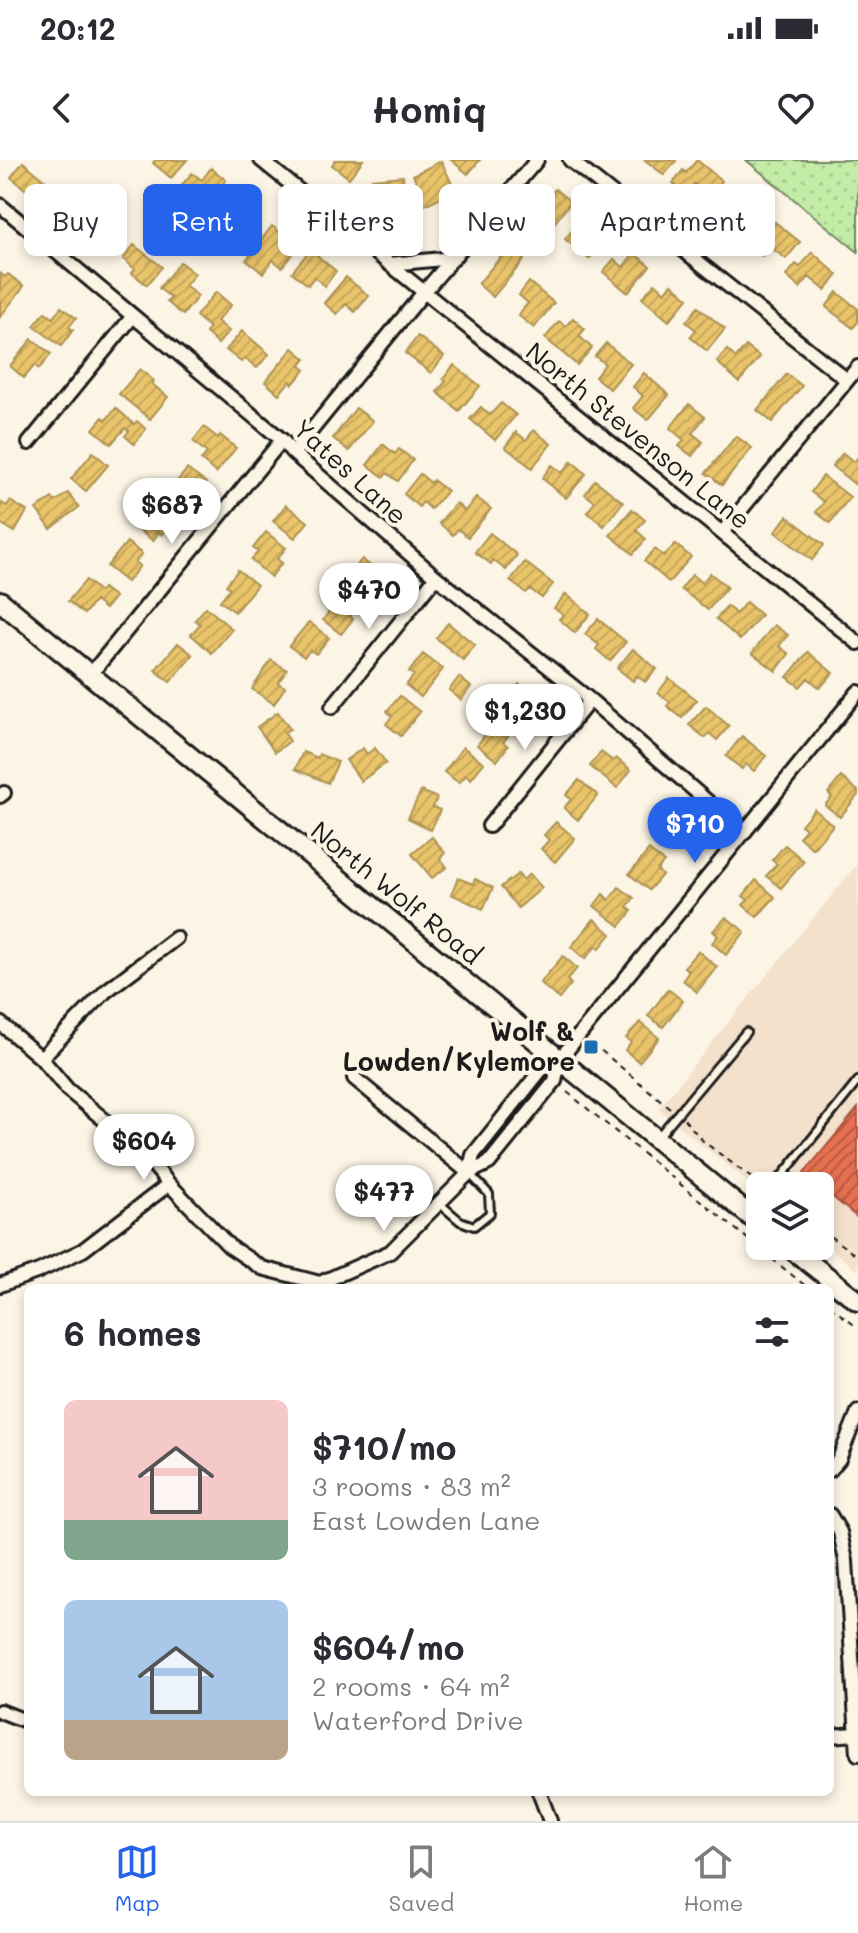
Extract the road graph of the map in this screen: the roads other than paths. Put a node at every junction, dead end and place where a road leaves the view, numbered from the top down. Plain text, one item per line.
1 (261, 160) edge
2 (537, 160) edge
3 (570, 160) edge
4 (0, 205) edge
5 (453, 258) junction
6 (390, 264) junction
7 (424, 292) junction
8 (133, 316) junction
9 (858, 367) edge
10 (847, 380) junction
11 (282, 440) junction
12 (29, 443) dead end
13 (293, 453) junction
14 (722, 533) junction
15 (436, 577) junction
16 (0, 601) edge
17 (858, 643) edge
18 (90, 675) junction
19 (858, 692) edge
20 (590, 700) junction
21 (332, 707) dead end
22 (489, 826) dead end
23 (744, 833) junction
24 (176, 938) dead end
25 (0, 1023) edge
26 (746, 1032) dead end
27 (41, 1058) junction
28 (559, 1060) junction
29 (354, 1078) dead end
30 (858, 1081) edge
31 (656, 1140) junction
32 (785, 1172) edge
33 (469, 1173) junction
34 (169, 1184) junction
35 (439, 1203) junction
36 (746, 1207) edge
37 (806, 1260) edge
38 (313, 1284) edge
39 (323, 1284) edge
40 (0, 1285) edge
41 (858, 1301) edge
42 (858, 1412) edge
43 (834, 1465) edge
44 (834, 1522) edge
45 (0, 1711) edge
46 (24, 1720) edge
47 (856, 1734) junction
48 (834, 1736) edge
49 (858, 1754) edge
50 (541, 1796) edge
51 (550, 1821) edge

1 - 6 street, North Stevenson Lane
2 - 5 street
3 - 10 street
4 - 8 street, Yates Lane
5 - 6 street
5 - 7 street
6 - 7 street, North Stevenson Lane
7 - 13 street
7 - 14 street, North Stevenson Lane
8 - 11 street, Yates Lane
8 - 12 street
9 - 10 street
10 - 14 street
11 - 13 street, Yates Lane
11 - 18 street
13 - 15 street, Yates Lane
14 - 17 street, North Stevenson Lane
15 - 20 street, Yates Lane
15 - 21 street
16 - 18 main road, North Wolf Road
18 - 28 main road, North Wolf Road
19 - 23 street
20 - 22 street
20 - 23 street, Yates Lane
23 - 28 street
24 - 27 street
25 - 27 street
26 - 31 lane
27 - 34 street
28 - 31 main road, North Wolf Road
28 - 33 street
29 - 33 street
30 - 32 lane
31 - 36 main road, North Wolf Road
33 - 35 street
33 - 35 lane
34 - 38 street
34 - 40 street
35 - 39 street
37 - 41 main road
42 - 43 street
44 - 47 street
45 - 46 street
47 - 48 street
47 - 49 street
50 - 51 street

